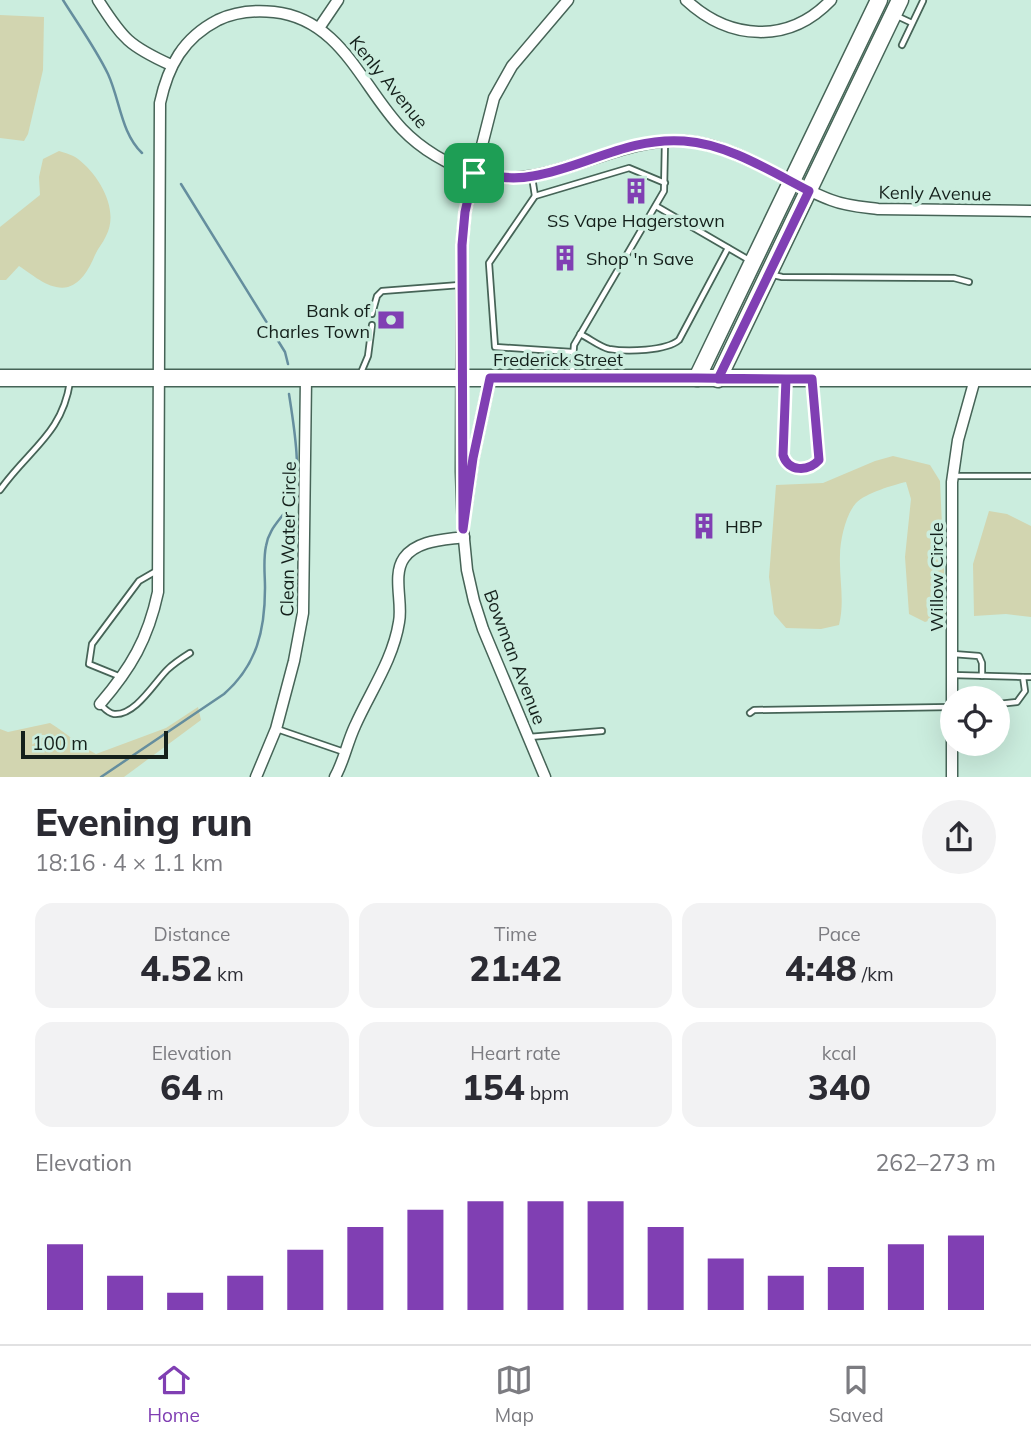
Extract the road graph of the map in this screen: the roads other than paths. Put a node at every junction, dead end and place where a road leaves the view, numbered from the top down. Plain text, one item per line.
1 (98, 0) edge
2 (338, 0) edge
3 (568, 0) edge
4 (686, 0) edge
5 (831, 0) edge
6 (879, 0) edge
7 (923, 1) edge
8 (258, 5) edge
9 (897, 7) edge
10 (912, 23) junction
11 (319, 27) junction
12 (902, 46) dead end
13 (172, 65) junction
14 (665, 141) junction
15 (474, 173) junction
16 (532, 177) junction
17 (791, 182) junction
18 (665, 183) junction
19 (809, 191) junction
20 (535, 196) junction
21 (656, 206) junction
22 (1031, 211) edge
23 (728, 248) junction
24 (752, 262) junction
25 (769, 273) junction
26 (969, 282) dead end
27 (462, 285) junction
28 (372, 314) dead end
29 (372, 325) dead end
30 (744, 326) junction
31 (580, 334) junction
32 (572, 352) junction
33 (70, 377) junction
34 (359, 377) junction
35 (462, 377) junction
36 (0, 378) edge
37 (306, 378) junction
38 (490, 378) junction
39 (572, 378) junction
40 (697, 378) junction
41 (1031, 378) edge
42 (160, 379) junction
43 (718, 379) junction
44 (786, 379) junction
45 (812, 379) junction
46 (975, 379) junction
47 (953, 476) junction
48 (1031, 476) edge
49 (0, 490) edge
50 (463, 533) junction
51 (159, 569) junction
52 (190, 653) dead end
53 (952, 654) junction
54 (952, 675) junction
55 (982, 676) junction
56 (1023, 677) junction
57 (1031, 677) edge
58 (122, 678) junction
59 (952, 686) edge
60 (1010, 703) edge
61 (100, 704) joint
62 (940, 707) edge
63 (750, 713) dead end
64 (276, 729) junction
65 (602, 731) dead end
66 (528, 737) junction
67 (344, 752) junction
68 (952, 756) edge
69 (256, 777) edge
70 (335, 777) edge
71 (545, 777) edge
72 (952, 777) edge

1 - 13 street
2 - 11 street
3 - 15 street, Bowman Avenue
4 - 5 street
6 - 17 main road
7 - 10 lane
8 - 11 street, Kenly Avenue
8 - 13 street, Kenly Avenue
9 - 10 lane
9 - 19 main road
10 - 12 lane
11 - 15 street, Kenly Avenue
13 - 42 street, Kenly Avenue
14 - 16 street, Kenly Avenue
14 - 17 street, Kenly Avenue
14 - 18 lane
15 - 16 street, Kenly Avenue
15 - 27 street, Bowman Avenue
16 - 20 lane
17 - 19 street, Kenly Avenue
17 - 24 main road
18 - 20 lane
18 - 21 lane
19 - 22 street, Kenly Avenue
19 - 25 main road
20 - 32 lane
21 - 23 lane
21 - 31 lane
23 - 24 lane
23 - 31 lane
24 - 30 main road
24 - 40 main road
25 - 26 lane
25 - 30 main road
27 - 28 lane
27 - 35 street, Bowman Avenue
29 - 34 lane
30 - 43 main road
31 - 32 lane
32 - 39 lane
33 - 36 main road, Frederick Street
33 - 42 main road, Frederick Street
33 - 49 lane
34 - 35 main road, Frederick Street
34 - 37 main road, Frederick Street
35 - 38 main road, Frederick Street
35 - 50 street, Bowman Avenue
37 - 42 main road, Frederick Street
37 - 64 street, Clean Water Circle
38 - 39 main road, Frederick Street
38 - 50 street
39 - 40 main road, Frederick Street
40 - 43 main road, Frederick Street
41 - 46 main road, Frederick Street
42 - 51 street, Kenly Avenue
43 - 44 main road, Frederick Street
44 - 45 main road, Frederick Street
44 - 45 lane
45 - 46 main road, Frederick Street
46 - 47 street, Willow Circle
47 - 48 lane
47 - 53 street, Willow Circle
50 - 66 street, Bowman Avenue
50 - 67 street
51 - 58 street, Kenly Avenue
51 - 58 lane
52 - 61 lane
53 - 54 street, Willow Circle
53 - 55 lane
54 - 55 lane
54 - 59 street, Willow Circle
55 - 56 lane
56 - 57 lane
56 - 60 lane
58 - 61 street, Kenly Avenue
62 - 63 lane
64 - 67 lane
64 - 69 street, Clean Water Circle
65 - 66 lane
66 - 71 street, Bowman Avenue
67 - 70 street
68 - 72 street, Willow Circle

